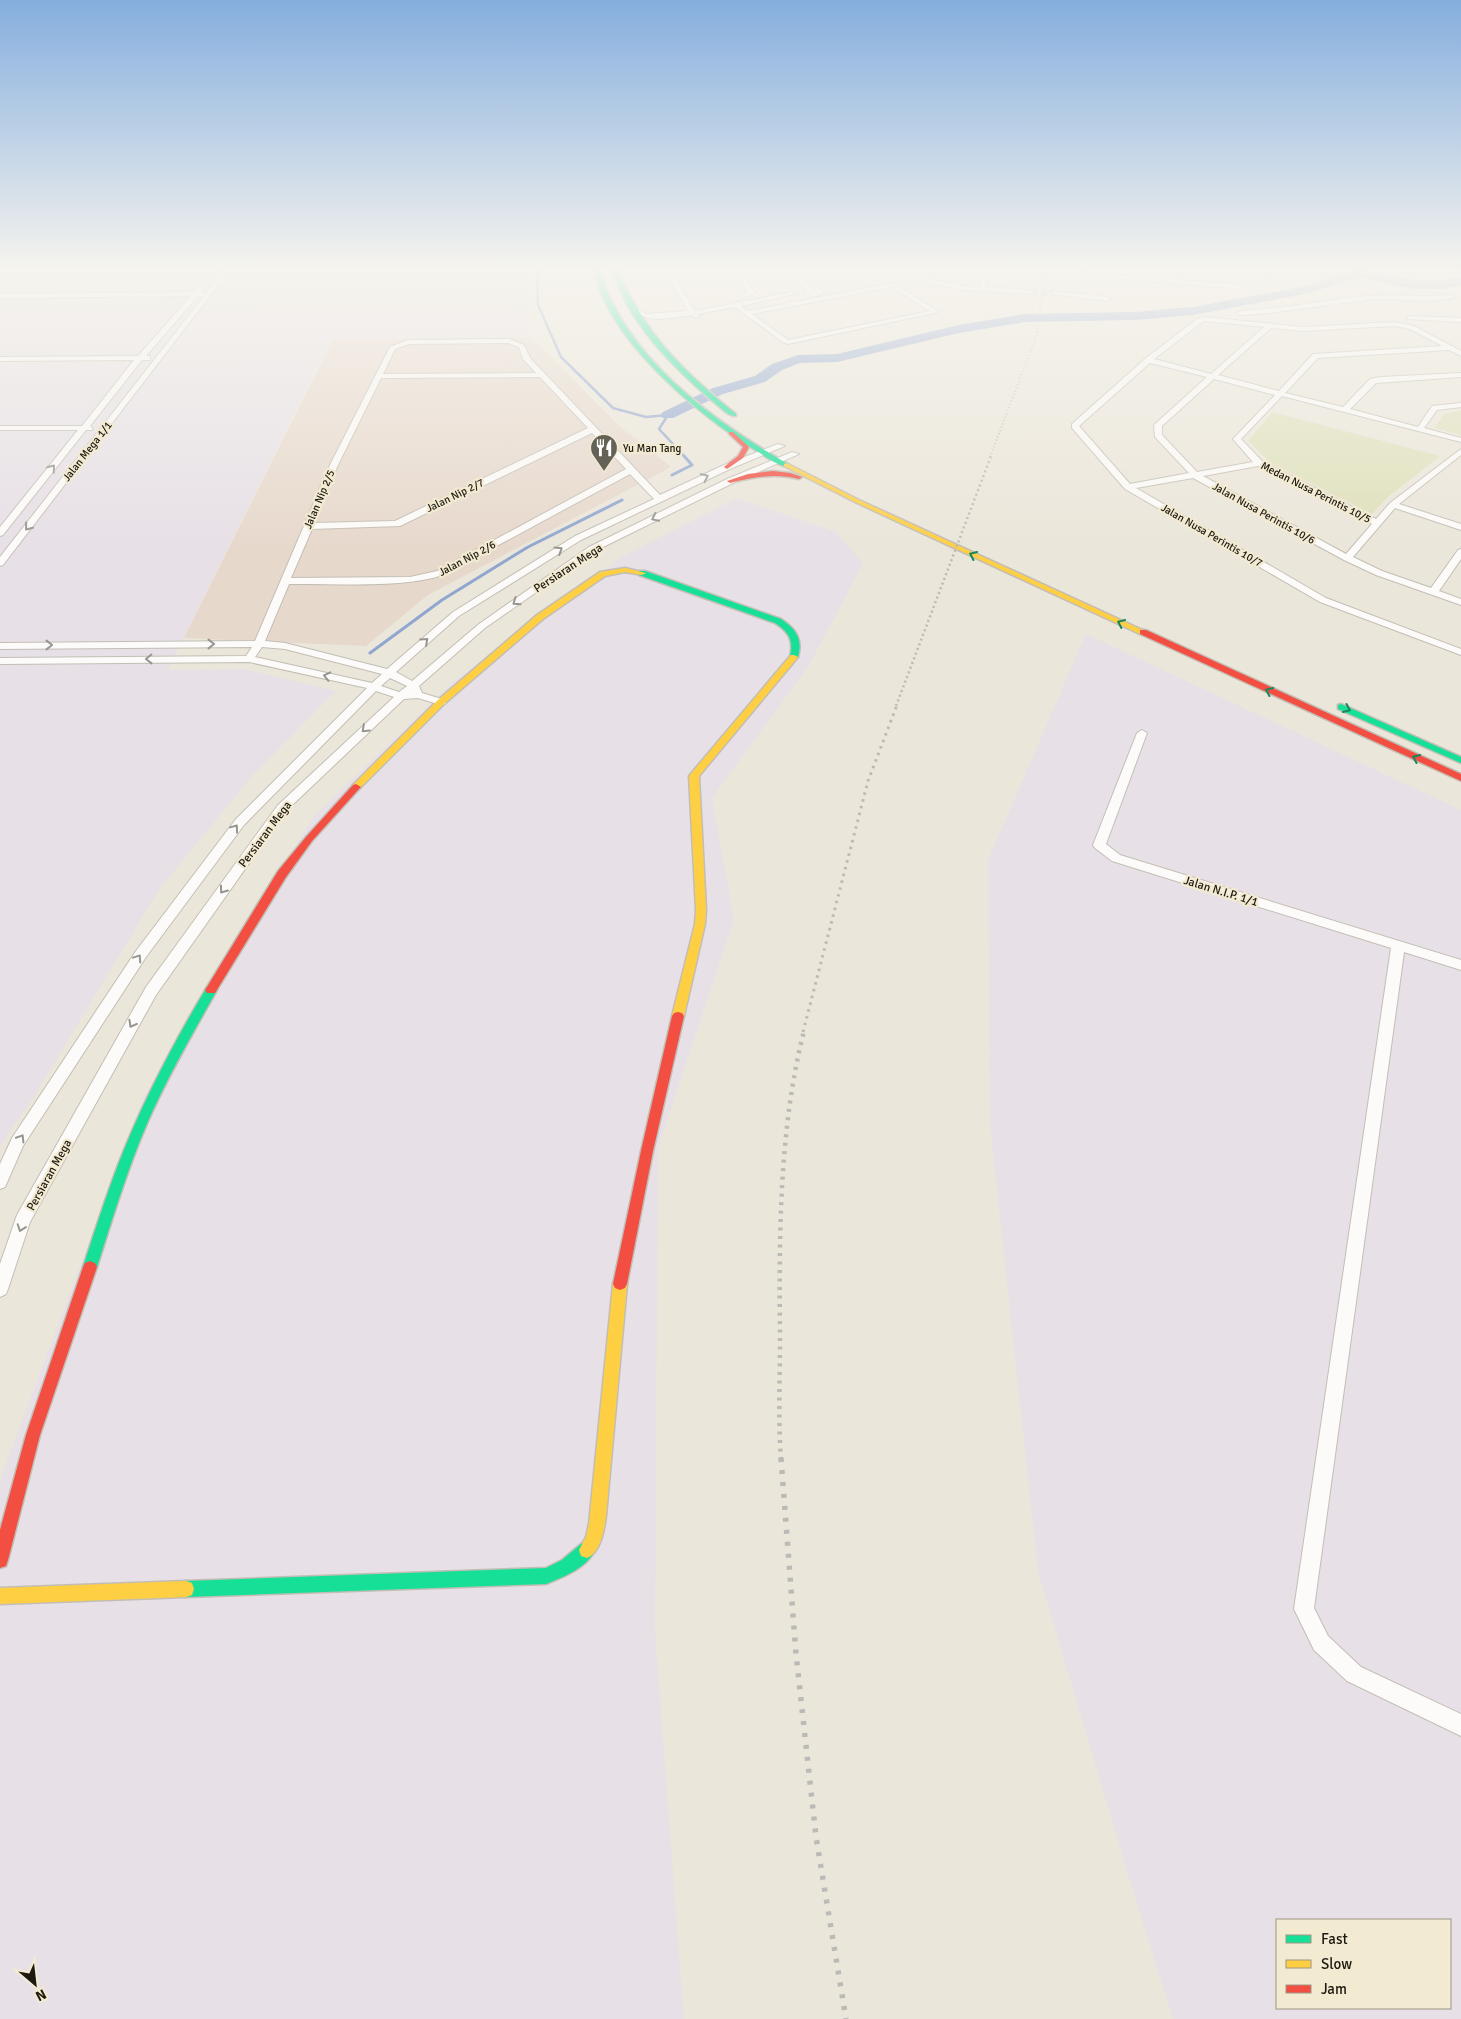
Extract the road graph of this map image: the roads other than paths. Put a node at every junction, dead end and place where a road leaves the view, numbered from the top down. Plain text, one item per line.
1 (137, 361) edge
2 (156, 361) edge
3 (385, 361) edge
4 (530, 361) edge
5 (649, 361) edge
6 (673, 361) edge
7 (1148, 361) edge
8 (1154, 361) edge
9 (1230, 361) edge
10 (1311, 361) edge
11 (1461, 374) edge
12 (543, 375) junction
13 (378, 376) junction
14 (1214, 376) junction
15 (1280, 394) junction
16 (1461, 405) edge
17 (1345, 410) junction
18 (744, 422) dead end
19 (0, 428) edge
20 (84, 428) junction
21 (104, 428) junction
22 (725, 428) junction
23 (593, 429) junction
24 (1420, 429) junction
25 (766, 436) dead end
26 (1461, 440) edge
27 (781, 446) junction
28 (1461, 451) edge
29 (764, 452) junction
30 (799, 456) joint
31 (778, 459) junction
32 (1259, 462) junction
33 (726, 466) junction
34 (631, 470) junction
35 (1195, 475) junction
36 (730, 481) junction
37 (1128, 487) junction
38 (834, 490) junction
39 (659, 499) junction
40 (1393, 505) junction
41 (13, 512) junction
42 (40, 512) junction
43 (1378, 523) junction
44 (308, 526) junction
45 (1461, 528) edge
46 (0, 533) edge
47 (1461, 552) edge
48 (1347, 558) junction
49 (0, 563) edge
50 (285, 581) junction
51 (1433, 592) junction
52 (1461, 602) edge
53 (259, 644) junction
54 (0, 646) edge
55 (1461, 652) edge
56 (249, 658) junction
57 (0, 661) edge
58 (389, 673) junction
59 (374, 687) junction
60 (416, 690) junction
61 (401, 696) junction
62 (1329, 701) dead end
63 (441, 702) junction
64 (1142, 732) dead end
65 (1461, 760) edge
66 (1461, 778) edge
67 (1398, 946) junction
68 (1461, 965) edge
69 (0, 1182) edge
70 (0, 1289) edge
71 (0, 1560) edge
72 (0, 1596) edge
73 (1461, 1724) edge

1 - 20 street
2 - 21 street, Jalan Mega 1/1
3 - 13 street, Jalan Nip 2/5
4 - 12 street, Jalan Nip 2/5
5 - 22 main road
6 - 18 main road
7 - 37 street, Jalan Nusa Perintis 10/7
8 - 14 street
9 - 14 street, Jalan Nusa Perintis 10/6
10 - 15 street
11 - 17 street
12 - 13 street
12 - 23 street
13 - 44 street, Jalan Nip 2/5
14 - 15 street
14 - 35 street, Jalan Nusa Perintis 10/6
15 - 17 street
15 - 32 street, Medan Nusa Perintis 10/5
16 - 24 street
17 - 24 street
19 - 20 street
20 - 21 street
41 -> 20 street
21 - 42 street, Jalan Mega 1/1
22 - 29 main road
22 - 33 main road
23 - 34 street
23 - 44 street, Jalan Nip 2/7
24 - 26 street
25 - 27 main road
27 - 29 street, Persiaran Mega
27 - 30 main road
28 - 40 street
29 - 31 main road
29 - 33 street, Persiaran Mega
30 - 31 street, Persiaran Mega
31 - 36 street, Persiaran Mega
31 - 38 main road
32 - 35 street
32 - 43 street, Medan Nusa Perintis 10/5
39 -> 33 street, Persiaran Mega
34 - 39 street
34 - 50 street, Jalan Nip 2/6
35 - 37 street
35 - 48 street, Jalan Nusa Perintis 10/6
36 - 38 main road
36 -> 60 street, Persiaran Mega
37 - 55 street, Jalan Nusa Perintis 10/7
66 -> 38 main road
58 -> 39 street, Persiaran Mega
40 - 43 street
40 - 45 street
41 - 42 street
41 - 46 street
42 -> 49 street, Jalan Mega 1/1
43 - 48 street
44 - 50 street, Jalan Nip 2/5
47 - 51 street
48 - 51 street, Jalan Nusa Perintis 10/6
50 - 53 street, Jalan Nip 2/5
51 - 52 street, Jalan Nusa Perintis 10/6
54 -> 53 street
53 - 56 street, Jalan Nip 2/5
53 - 58 street
56 -> 57 street
59 -> 56 street
58 - 59 street, Persiaran Mega
58 - 60 street
59 - 61 street
69 -> 59 street, Persiaran Mega
60 - 61 street
60 - 63 street
61 -> 70 street, Persiaran Mega
62 -> 65 main road
63 - 71 main road
63 - 72 main road
64 - 67 street, Jalan N.I.P. 1/1
67 - 68 street, Jalan N.I.P. 1/1
67 - 73 street

